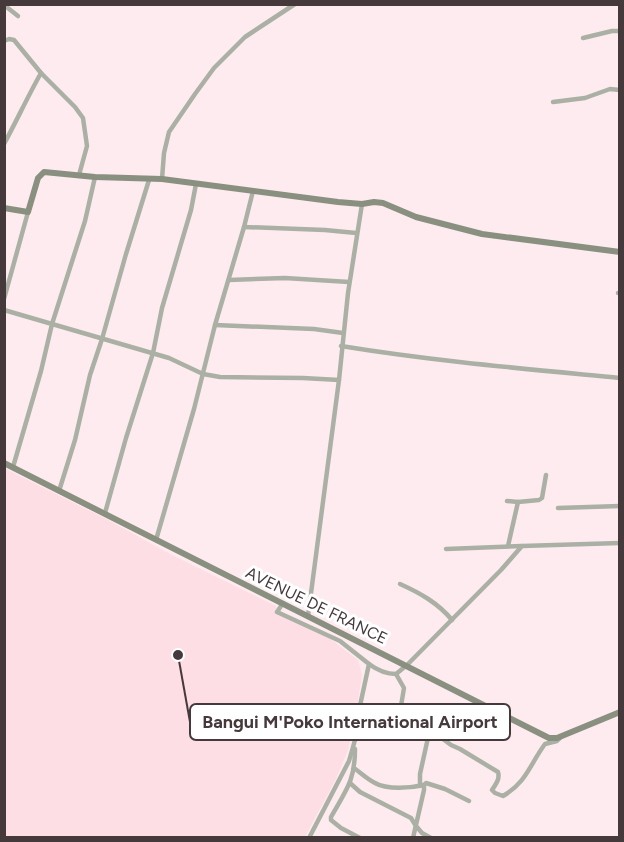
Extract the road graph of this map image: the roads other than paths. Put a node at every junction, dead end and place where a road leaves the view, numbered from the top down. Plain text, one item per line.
1 (295, 4) edge
2 (4, 5) edge
3 (18, 16) dead end
4 (620, 31) edge
5 (583, 38) dead end
6 (4, 41) edge
7 (41, 73) junction
8 (620, 90) edge
9 (553, 102) dead end
10 (4, 144) edge
11 (79, 175) junction
12 (95, 177) junction
13 (162, 179) junction
14 (148, 180) junction
15 (196, 184) junction
16 (253, 191) junction
17 (362, 204) junction
18 (4, 208) edge
19 (28, 212) junction
20 (244, 227) junction
21 (357, 233) junction
22 (620, 252) edge
23 (229, 280) junction
24 (349, 282) junction
25 (4, 299) edge
26 (4, 310) edge
27 (52, 324) junction
28 (215, 325) junction
29 (343, 333) junction
30 (102, 339) junction
31 (341, 346) junction
32 (153, 353) junction
33 (203, 374) junction
34 (620, 378) edge
35 (339, 380) junction
36 (4, 463) edge
37 (13, 467) junction
38 (546, 475) dead end
39 (59, 491) junction
40 (507, 501) dead end
41 (519, 502) junction
42 (620, 506) edge
43 (558, 508) dead end
44 (105, 513) junction
45 (156, 540) junction
46 (620, 543) edge
47 (508, 546) junction
48 (522, 546) junction
49 (447, 549) dead end
50 (400, 584) dead end
51 (283, 603) junction
52 (308, 616) junction
53 (452, 620) junction
54 (369, 664) junction
55 (407, 665) junction
56 (396, 674) junction
57 (402, 705) junction
58 (620, 712) edge
59 (431, 724) junction
60 (409, 730) dead end
61 (561, 736) junction
62 (355, 740) junction
63 (354, 768) junction
64 (350, 783) junction
65 (422, 785) junction
66 (469, 801) dead end
67 (416, 826) junction
68 (309, 837) edge
69 (360, 837) edge
70 (413, 837) edge
71 (431, 837) edge

1 - 13 street
2 - 3 street
4 - 5 street
6 - 7 street
7 - 10 street
7 - 11 street
8 - 9 street
11 - 12 main road
11 - 19 main road
12 - 14 main road
12 - 27 street
13 - 14 main road
13 - 15 main road
14 - 30 street
15 - 16 main road
15 - 32 street
16 - 17 main road
16 - 20 street
17 - 21 street
17 - 22 main road
18 - 19 main road
19 - 25 street
20 - 21 street
20 - 23 street
21 - 24 street
23 - 24 street
23 - 28 street
24 - 29 street
26 - 27 street
27 - 30 street
27 - 37 street
28 - 29 street
28 - 33 street
29 - 31 street
30 - 32 street
30 - 39 street
31 - 34 street
31 - 35 street
32 - 33 street
32 - 44 street
33 - 35 street
33 - 45 street
35 - 52 street
36 - 37 main road, AVENUE DE FRANCE
37 - 39 main road, AVENUE DE FRANCE
38 - 41 street
39 - 44 main road, AVENUE DE FRANCE
40 - 41 street
41 - 47 street
42 - 43 street
44 - 45 main road, AVENUE DE FRANCE
45 - 51 main road, AVENUE DE FRANCE
46 - 48 street
47 - 48 street
47 - 49 street
48 - 53 street
50 - 53 street
51 - 52 main road, AVENUE DE FRANCE
51 - 54 street
52 - 55 main road, AVENUE DE FRANCE
53 - 55 street
54 - 56 street
54 - 62 street
55 - 56 street
55 - 61 main road, AVENUE DE FRANCE
56 - 57 street
57 - 59 street
57 - 60 street
58 - 61 main road
59 - 61 street
59 - 65 street
62 - 63 street
62 - 68 street
63 - 64 street
63 - 65 street
64 - 67 street
64 - 69 street
65 - 66 street
65 - 67 street
67 - 70 street
67 - 71 street

